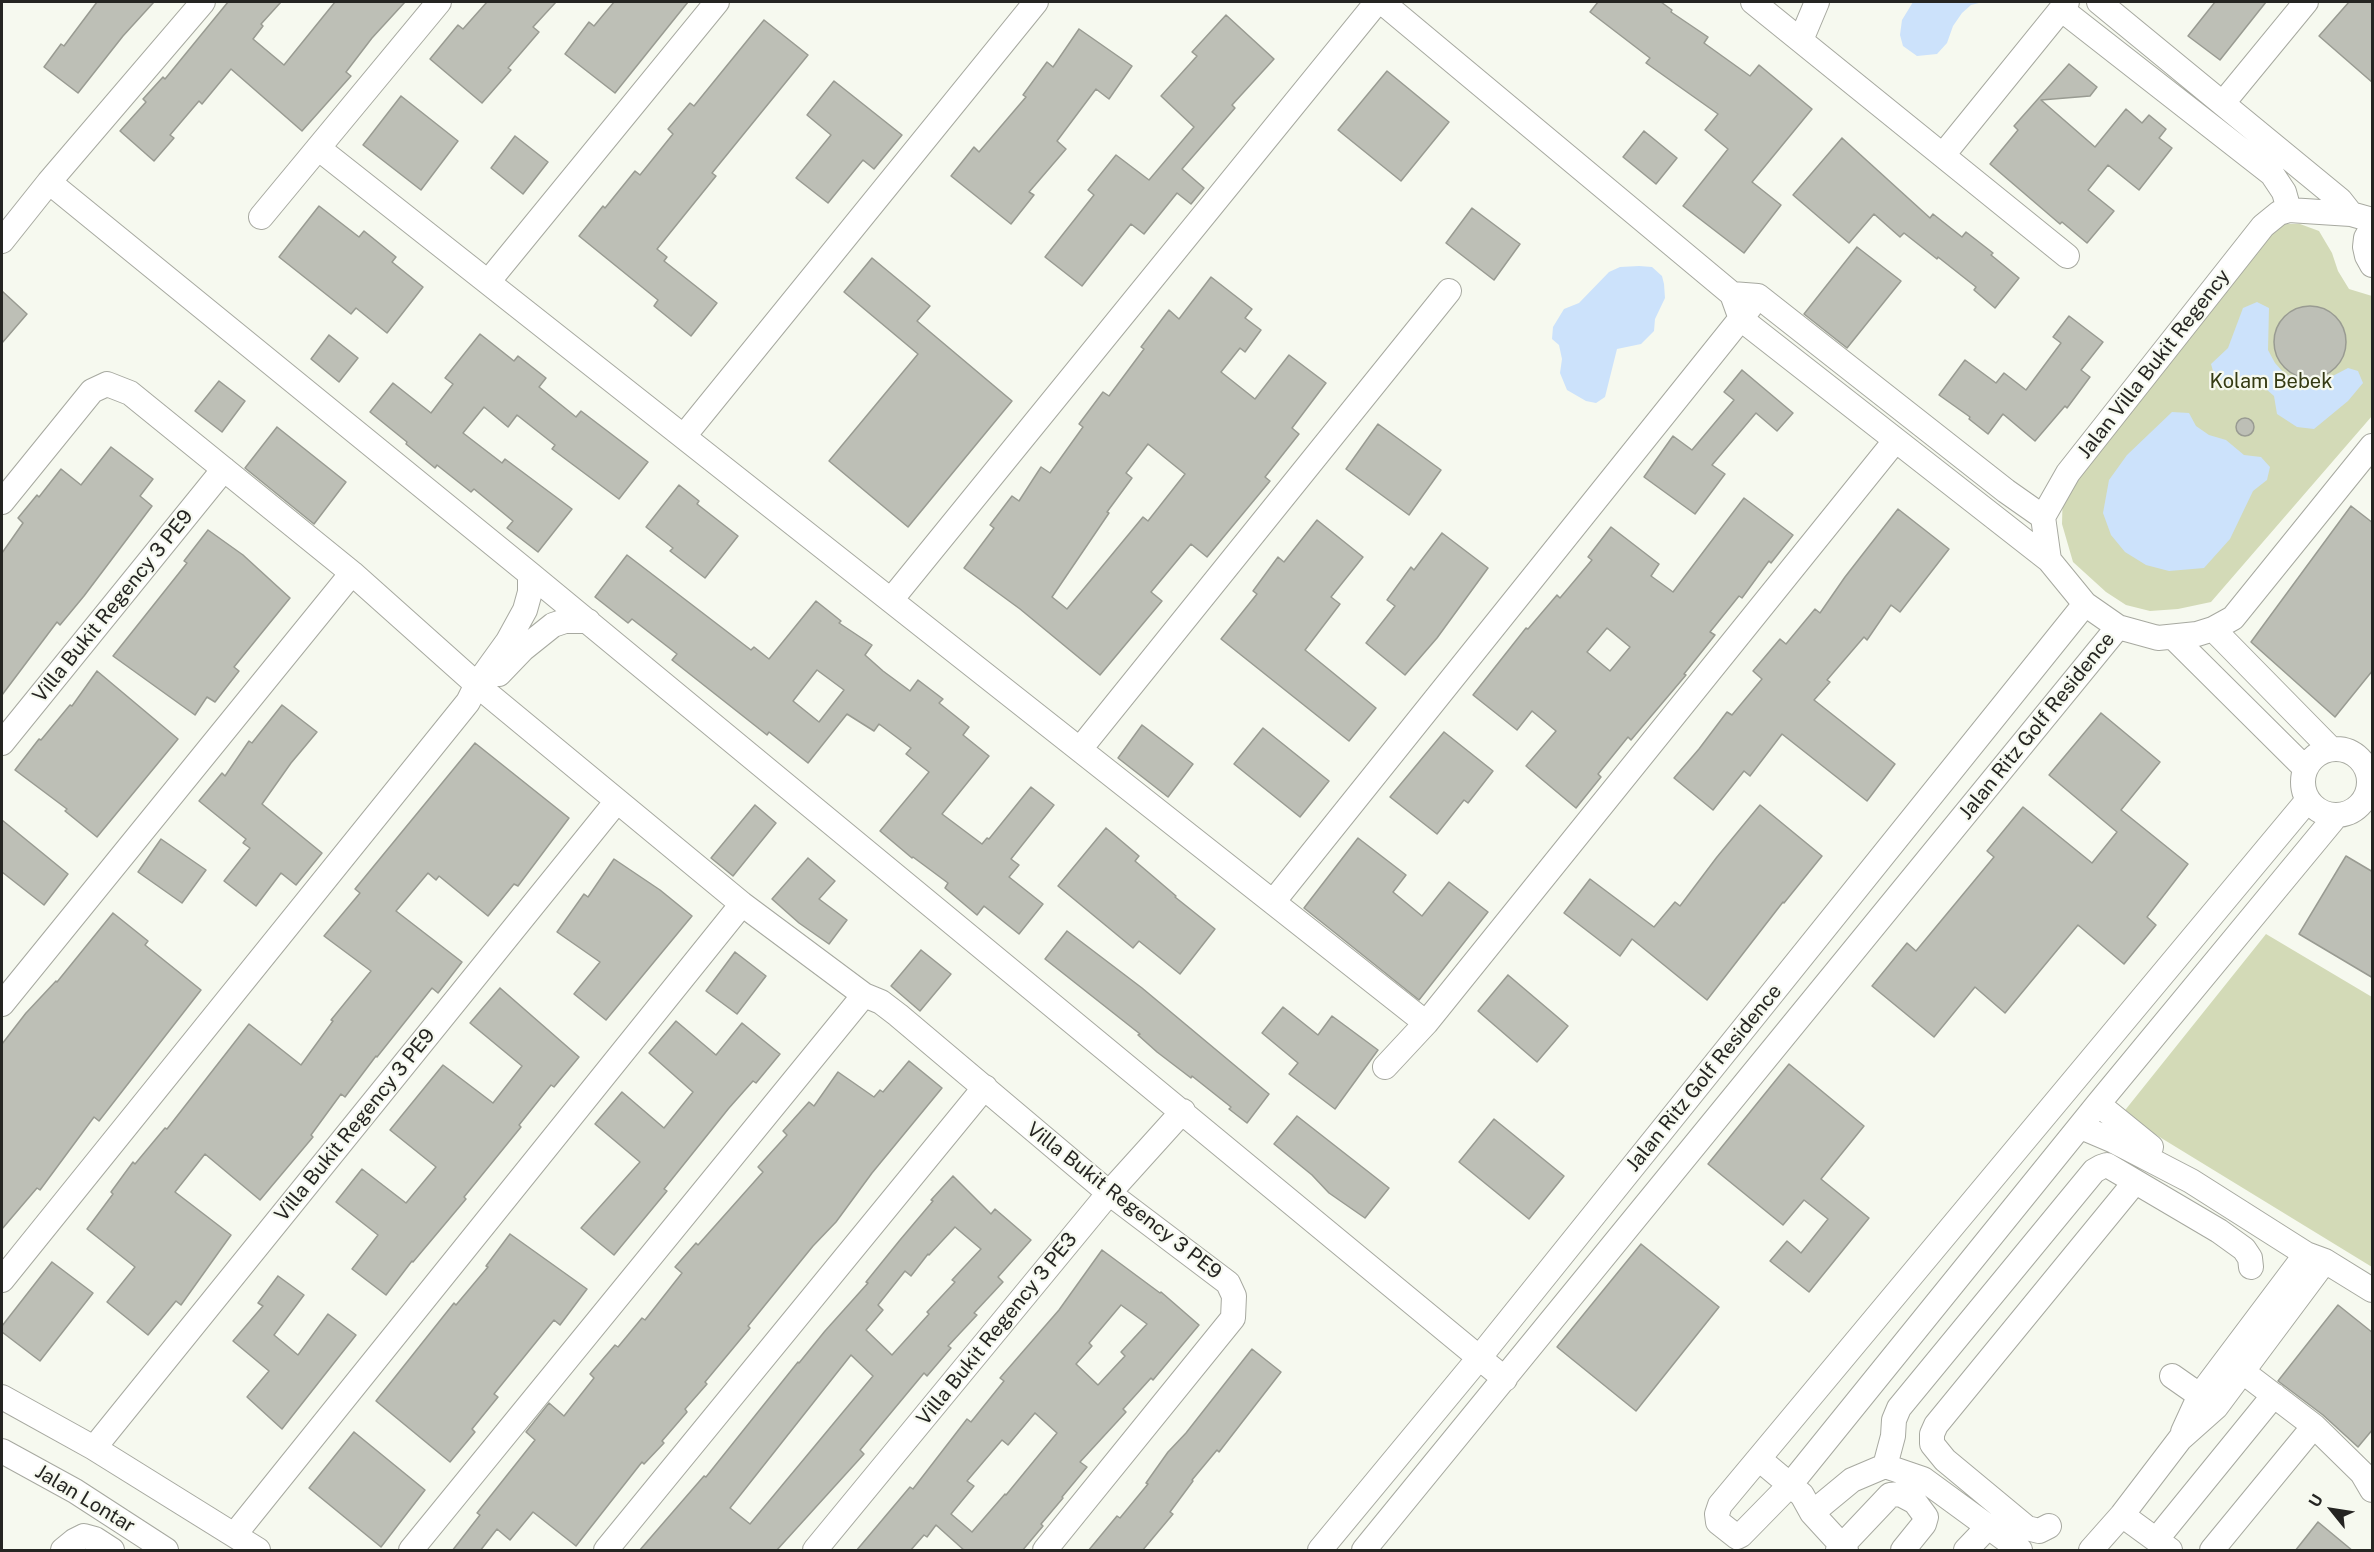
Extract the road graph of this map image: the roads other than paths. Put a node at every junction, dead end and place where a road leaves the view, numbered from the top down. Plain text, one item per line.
1 (203, 2) edge
2 (439, 2) edge
3 (717, 2) edge
4 (1036, 2) edge
5 (1377, 2) edge
6 (1382, 2) edge
7 (1753, 2) edge
8 (1817, 2) edge
9 (2099, 2) edge
10 (2306, 2) edge
11 (2064, 5) edge
12 (1801, 40) junction
13 (2223, 103) junction
14 (318, 148) junction
15 (1943, 155) junction
16 (49, 182) junction
17 (2289, 210) junction
18 (261, 217) dead end
19 (2362, 217) edge
20 (2373, 227) edge
21 (2, 242) edge
22 (2067, 256) dead end
23 (2373, 265) edge
24 (488, 282) junction
25 (1449, 291) dead end
26 (1732, 294) junction
27 (1758, 296) junction
28 (1741, 319) junction
29 (684, 436) junction
30 (1895, 441) junction
31 (2373, 446) edge
32 (224, 469) junction
33 (2, 502) edge
34 (2043, 517) junction
35 (2049, 560) junction
36 (352, 573) junction
37 (530, 573) junction
38 (891, 600) junction
39 (2085, 604) junction
40 (588, 621) junction
41 (2118, 627) junction
42 (2213, 629) junction
43 (2173, 637) junction
44 (476, 692) junction
45 (2, 743) edge
46 (1080, 749) junction
47 (2331, 749) junction
48 (2305, 768) junction
49 (2371, 780) edge
50 (617, 801) junction
51 (2307, 801) junction
52 (2355, 814) edge
53 (1273, 902) junction
54 (742, 904) junction
55 (864, 995) junction
56 (2, 1004) edge
57 (1426, 1023) junction
58 (1385, 1067) dead end
59 (984, 1087) junction
60 (2098, 1104) junction
61 (1183, 1111) junction
62 (2081, 1127) junction
63 (2191, 1181) junction
64 (2135, 1182) junction
65 (1108, 1194) junction
66 (2315, 1258) junction
67 (2251, 1267) dead end
68 (2, 1280) edge
69 (2373, 1290) edge
70 (1479, 1358) junction
71 (2235, 1365) junction
72 (2172, 1376) dead end
73 (1505, 1379) junction
74 (2274, 1395) junction
75 (2, 1397) edge
76 (2208, 1401) junction
77 (2314, 1426) junction
78 (94, 1448) junction
79 (2, 1451) edge
80 (1759, 1459) junction
81 (1945, 1460) junction
82 (1885, 1466) junction
83 (1923, 1479) junction
84 (1790, 1485) junction
85 (2373, 1490) edge
86 (1812, 1513) junction
87 (2122, 1515) junction
88 (2049, 1526) dead end
89 (1986, 1528) junction
90 (235, 1534) junction
91 (2163, 1545) edge
92 (1842, 1549) edge
93 (63, 1551) edge
94 (112, 1551) edge
95 (166, 1551) edge
96 (258, 1551) edge
97 (411, 1551) edge
98 (606, 1551) edge
99 (815, 1551) edge
100 (1045, 1551) edge
101 (1320, 1551) edge
102 (1364, 1551) edge
103 (1903, 1551) edge
104 (1965, 1551) edge
105 (2020, 1551) edge
106 (2091, 1551) edge
107 (2212, 1551) edge

1 - 16 street
2 - 14 street
3 - 24 street
4 - 29 street
5 - 38 street
6 - 26 street
7 - 12 street
8 - 12 street
9 - 13 street
10 - 13 street
11 - 15 street
11 - 17 street
12 - 15 street
13 - 19 street
14 - 18 street
14 - 24 street
15 - 22 street
16 - 21 street
16 - 37 street
17 - 19 street
17 - 34 street, Jalan Villa Bukit Regency
20 - 23 street
24 - 29 street
25 - 46 street
26 - 27 street
26 - 28 street
27 - 28 street
27 - 34 street
28 - 30 street
28 - 53 street
29 - 38 street
30 - 35 street
30 - 57 street
31 - 42 street
32 - 33 street, Villa Bukit Regency 3 PE9
32 - 36 street, Villa Bukit Regency 3 PE9
32 - 45 street, Villa Bukit Regency 3 PE9
34 - 35 street
35 - 39 street
36 - 44 street, Villa Bukit Regency 3 PE9
36 - 56 street
37 - 40 street
37 - 44 street
38 - 46 street
39 - 41 street
39 - 70 street, Jalan Ritz Golf Residence
40 - 44 street
40 - 61 street
41 - 43 street
41 - 73 street, Jalan Ritz Golf Residence
42 - 43 street
42 - 47 street
43 - 48 street
44 - 50 street, Villa Bukit Regency 3 PE9
44 - 68 street
46 - 53 street
47 - 48 street
47 - 49 street
48 - 51 street
49 - 52 street
50 - 54 street, Villa Bukit Regency 3 PE9
50 - 78 street, Villa Bukit Regency 3 PE9
51 - 52 street
51 - 80 street
52 - 60 street
53 - 57 street
54 - 55 street, Villa Bukit Regency 3 PE9
54 - 90 street
55 - 59 street, Villa Bukit Regency 3 PE9
55 - 97 street
57 - 58 street
59 - 65 street, Villa Bukit Regency 3 PE9
59 - 98 street
60 - 62 street
60 - 63 street
61 - 65 street, Villa Bukit Regency 3 PE3
61 - 70 street
62 - 63 street
62 - 84 street
63 - 66 street
64 - 67 street
64 - 81 street
64 - 82 street
65 - 99 street, Villa Bukit Regency 3 PE3
65 - 100 street, Villa Bukit Regency 3 PE9
66 - 69 street
66 - 71 street
70 - 73 street
70 - 101 street, Jalan Ritz Golf Residence
71 - 74 street
71 - 76 street
72 - 76 street
73 - 102 street, Jalan Ritz Golf Residence
74 - 77 street
74 - 91 street
75 - 78 street
76 - 87 street
77 - 85 street
77 - 107 street
78 - 90 street
79 - 95 street, Jalan Lontar
80 - 84 street
80 - 84 street
81 - 83 street
81 - 88 street
82 - 83 street
82 - 86 street
83 - 89 street
84 - 86 street
86 - 92 street
87 - 91 street
87 - 106 street
89 - 104 street
89 - 105 street
90 - 96 street
92 - 103 street
93 - 94 street

